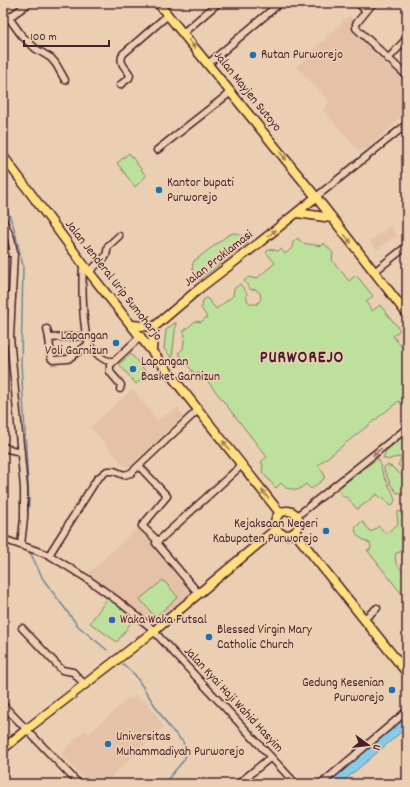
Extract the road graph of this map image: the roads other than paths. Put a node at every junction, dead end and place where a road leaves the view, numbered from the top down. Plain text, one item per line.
1 (29, 3) edge
2 (158, 3) edge
3 (218, 3) edge
4 (280, 3) edge
5 (358, 3) edge
6 (373, 3) edge
7 (366, 11) junction
8 (168, 15) junction
9 (9, 18) junction
10 (3, 22) edge
11 (183, 33) junction
12 (407, 38) edge
13 (388, 59) junction
14 (208, 64) junction
15 (407, 76) edge
16 (65, 80) dead end
17 (120, 85) dead end
18 (231, 92) junction
19 (407, 124) edge
20 (157, 150) dead end
21 (3, 156) edge
22 (316, 197) junction
23 (297, 213) junction
24 (332, 218) junction
25 (3, 220) edge
26 (119, 236) dead end
27 (407, 246) edge
28 (3, 248) edge
29 (14, 253) junction
30 (83, 263) junction
31 (89, 272) junction
32 (374, 272) junction
33 (3, 295) edge
34 (12, 298) junction
35 (407, 314) edge
36 (132, 325) junction
37 (154, 327) junction
38 (47, 329) dead end
39 (87, 336) junction
40 (141, 336) junction
41 (10, 337) junction
42 (49, 338) junction
43 (3, 344) edge
44 (90, 344) junction
45 (152, 349) junction
46 (113, 361) junction
47 (120, 389) dead end
48 (198, 410) junction
49 (407, 428) edge
50 (3, 446) edge
51 (21, 452) junction
52 (242, 465) junction
53 (139, 466) junction
54 (280, 513) junction
55 (298, 516) junction
56 (276, 529) junction
57 (295, 533) junction
58 (3, 539) edge
59 (158, 541) junction
60 (21, 545) junction
61 (48, 555) junction
62 (199, 594) junction
63 (377, 608) dead end
64 (364, 619) junction
65 (22, 628) dead end
66 (154, 631) junction
67 (407, 673) edge
68 (85, 685) junction
69 (3, 705) edge
70 (407, 711) edge
71 (27, 729) junction
72 (3, 749) edge
73 (270, 757) junction
74 (79, 784) edge
75 (238, 784) edge
76 (296, 784) edge
77 (321, 784) edge

1 - 9 street
2 - 8 main road, Jalan Mayjen Sutoyo
3 - 11 street
4 - 14 street
5 - 7 street
6 - 7 street
7 - 13 street
8 - 11 main road, Jalan Mayjen Sutoyo
8 - 17 street
9 - 10 street
9 - 16 street
11 -> 14 main road, Jalan Mayjen Sutoyo
12 - 13 street
13 - 15 street
14 - 18 main road, Jalan Mayjen Sutoyo
18 - 20 street
18 -> 22 main road, Jalan Mayjen Sutoyo
19 - 22 street
21 - 30 main road, Jalan Jenderal Urip Sumoharjo
22 - 23 main road, Jalan Proklamasi
22 - 24 main road, Jalan Mayjen Sutoyo
23 - 24 main road
37 -> 23 main road, Jalan Proklamasi
24 -> 32 main road, Jalan Mayjen Sutoyo
25 - 29 street
26 - 31 street
27 - 32 street
28 - 29 street
29 - 34 street
30 - 31 main road, Jalan Jenderal Urip Sumoharjo
30 - 39 street
31 - 36 main road, Jalan Jenderal Urip Sumoharjo
32 - 35 main road, Jalan Mayjen Sutoyo
33 - 34 street
34 - 41 street
36 - 37 main road
36 - 40 main road, Jalan Jenderal Urip Sumoharjo
37 - 45 main road
38 - 42 street
39 - 42 street
39 - 44 street
40 - 45 main road, Jalan Jenderal Urip Sumoharjo
40 - 46 street
41 - 43 street
41 - 51 street
42 - 44 street
44 - 46 street
45 - 48 main road, Jalan Jenderal Urip Sumoharjo
46 - 47 street
52 -> 48 main road, Jalan Jenderal Urip Sumoharjo
48 - 53 street
49 -> 55 street
50 - 51 street
51 - 60 street
54 -> 52 main road, Jalan Jenderal Urip Sumoharjo
52 - 59 street
53 - 59 street
53 - 61 street
54 - 55 main road
54 - 56 main road
55 - 57 main road
56 - 57 main road
56 - 62 main road
57 - 64 main road
58 - 60 street, Jalan Kyai Haji Wahid Hasyim
59 - 62 street
60 - 61 street, Jalan Kyai Haji Wahid Hasyim
61 - 66 street, Jalan Kyai Haji Wahid Hasyim
62 - 66 main road
63 - 64 street
64 - 67 main road
65 - 68 street
66 - 68 main road
66 - 73 street, Jalan Kyai Haji Wahid Hasyim
68 - 71 main road
69 - 71 street
70 - 77 street
71 - 72 main road
71 - 74 street
73 - 75 street
73 - 76 street, Jalan Kyai Haji Wahid Hasyim

